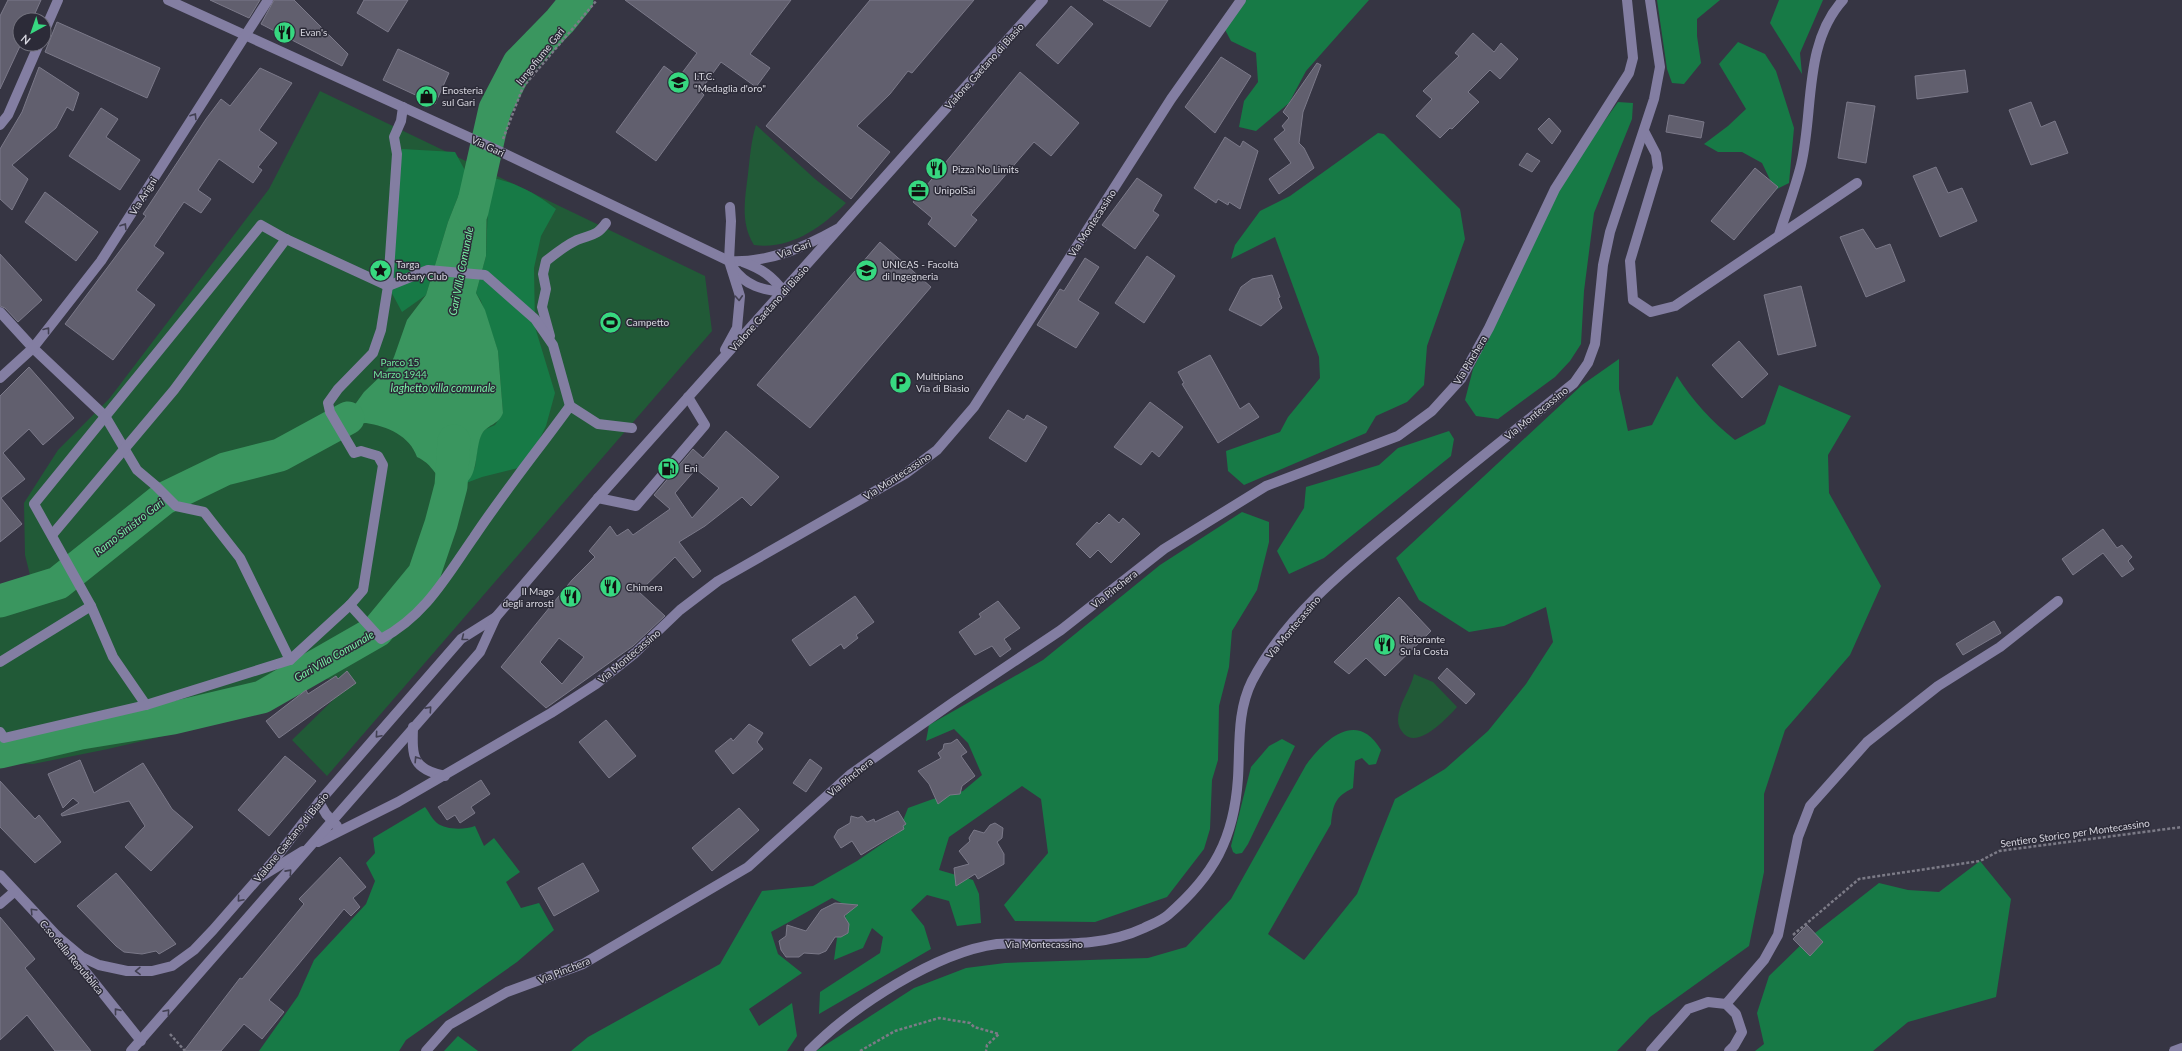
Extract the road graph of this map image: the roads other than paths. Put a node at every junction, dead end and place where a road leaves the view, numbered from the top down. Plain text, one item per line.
1 (58, 0) edge
2 (168, 0) edge
3 (268, 0) edge
4 (1043, 0) edge
5 (1241, 0) edge
6 (1627, 0) edge
7 (1650, 0) edge
8 (1843, 0) edge
9 (52, 14) edge
10 (244, 36) junction
11 (36, 52) edge
12 (403, 107) junction
13 (0, 125) edge
14 (1644, 131) junction
15 (1856, 183) dead end
16 (730, 207) dead end
17 (606, 223) dead end
18 (844, 225) junction
19 (1779, 235) junction
20 (286, 239) junction
21 (729, 261) junction
22 (742, 262) junction
23 (388, 286) junction
24 (784, 292) junction
25 (0, 312) edge
26 (553, 345) junction
27 (33, 348) junction
28 (719, 363) junction
29 (0, 378) edge
30 (688, 397) junction
31 (570, 406) junction
32 (105, 416) junction
33 (632, 428) dead end
34 (124, 451) junction
35 (598, 498) junction
36 (52, 535) junction
37 (2058, 601) dead end
38 (350, 605) junction
39 (91, 606) junction
40 (496, 617) junction
41 (290, 660) junction
42 (0, 662) edge
43 (146, 705) junction
44 (413, 727) junction
45 (0, 732) edge
46 (445, 776) junction
47 (319, 802) junction
48 (333, 822) junction
49 (342, 831) junction
50 (312, 846) junction
51 (0, 875) edge
52 (257, 879) junction
53 (14, 892) junction
54 (0, 904) edge
55 (57, 936) junction
56 (1726, 1004) junction
57 (141, 1041) junction
58 (2182, 1048) edge
59 (131, 1051) edge
60 (426, 1051) edge
61 (809, 1051) edge
62 (1651, 1051) edge
63 (1729, 1051) edge
64 (2174, 1051) edge

1 - 9 street
2 - 10 street, Via Gari
3 - 10 street, Via Arigni
4 - 18 street, Vialone Gaetano di Biasio
5 - 46 street, Via Montecassino
6 - 60 street, Via Pinchera
7 - 14 street, Via Montecassino
8 - 19 street
10 - 12 street, Via Gari
27 -> 10 street, Via Arigni
11 - 13 street
12 - 21 street, Via Gari
12 - 23 street
14 - 19 street
14 - 61 street, Via Montecassino
15 - 19 street
16 - 21 street
17 - 26 street
18 - 22 street, Via Gari
18 - 24 street, Vialone Gaetano di Biasio
20 - 23 street
20 - 32 street
20 - 34 street
21 - 22 street, Via Gari
21 - 24 street, Via Gari
21 -> 28 street
22 - 24 street, Via Gari
23 - 26 street
23 - 38 street
24 - 28 street, Vialone Gaetano di Biasio
25 - 27 street
26 - 31 street
27 - 29 street, Via Arigni
27 - 32 street
28 - 30 street, Vialone Gaetano di Biasio
30 - 35 street, Vialone Gaetano di Biasio
30 - 35 street
31 - 33 street
31 - 38 street
32 - 34 street
32 - 36 street
34 - 36 street
34 - 41 street
35 - 40 street, Vialone Gaetano di Biasio
36 - 39 street
37 - 56 street
38 - 41 street
39 - 42 street
39 - 43 street
44 -> 40 street, Vialone Gaetano di Biasio
40 -> 47 street, Vialone Gaetano di Biasio
41 - 43 street
43 - 45 street
46 -> 44 street
44 - 48 street, Vialone Gaetano di Biasio
46 - 49 street, Via Montecassino
47 - 48 street
47 - 52 street, Vialone Gaetano di Biasio
48 - 49 street
48 - 50 street, Vialone Gaetano di Biasio
49 - 50 street, Via Montecassino
50 - 52 street, Via Montecassino
57 -> 50 street, Vialone Gaetano di Biasio
51 - 53 street, C.so della Repubblica
52 -> 55 street, Vialone Gaetano di Biasio
53 - 54 street
55 -> 53 street, C.so della Repubblica
57 -> 55 street, C.so della Repubblica
56 - 62 street
56 - 63 street
57 - 59 street, Vialone Gaetano di Biasio
58 - 64 street

